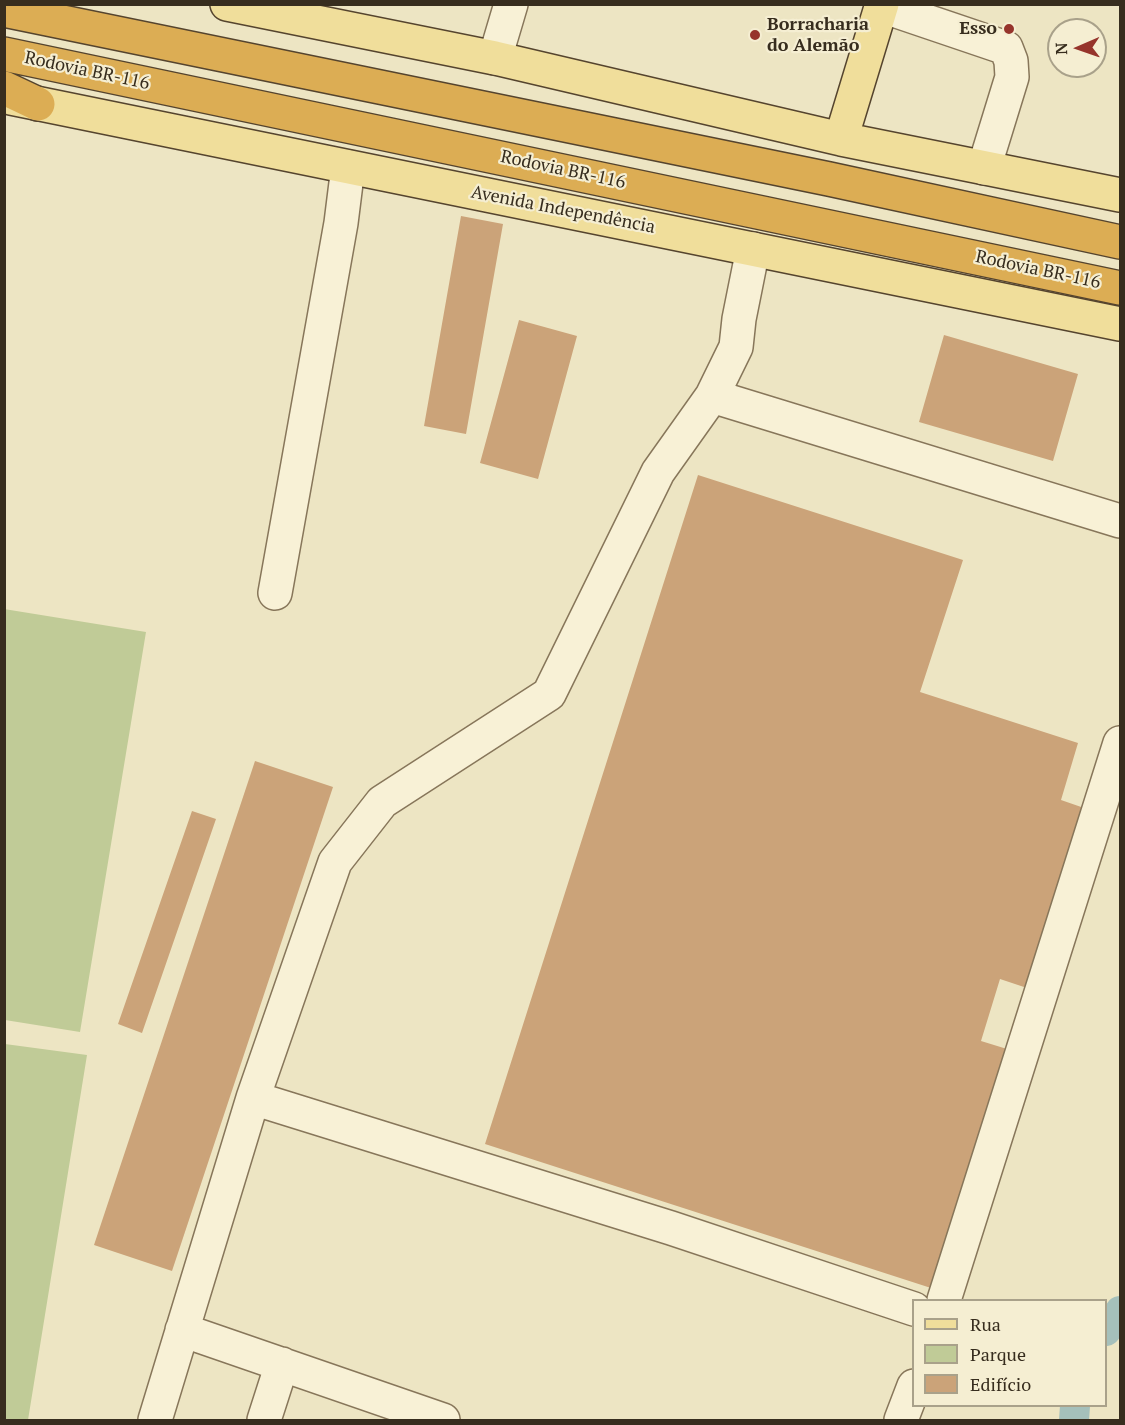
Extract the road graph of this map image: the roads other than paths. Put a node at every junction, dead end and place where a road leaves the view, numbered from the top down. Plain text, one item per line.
1 (227, 4) edge
2 (512, 4) edge
3 (882, 5) edge
4 (4, 10) edge
5 (4, 54) edge
6 (495, 58) junction
7 (4, 88) edge
8 (4, 97) edge
9 (38, 104) junction
10 (841, 139) junction
11 (348, 167) junction
12 (984, 168) junction
13 (1120, 195) edge
14 (1120, 242) edge
15 (753, 249) junction
16 (1120, 288) edge
17 (1120, 324) edge
18 (712, 396) junction
19 (1120, 521) edge
20 (275, 593) dead end
21 (1120, 743) edge
22 (253, 1098) junction
23 (944, 1299) edge
24 (912, 1308) edge
25 (182, 1330) junction
26 (282, 1364) junction
27 (912, 1391) edge
28 (155, 1420) edge
29 (264, 1420) edge
30 (443, 1420) edge
31 (901, 1420) edge

1 - 6 main road
2 - 6 street
3 - 10 main road
3 - 12 street
4 - 14 highway
5 - 16 highway, Rodovia BR-116
6 - 10 main road
7 - 9 highway
8 - 9 main road, Avenida Independência
9 - 11 main road, Avenida Independência
10 - 12 main road
11 - 15 main road, Avenida Independência
11 - 20 street
12 - 13 main road
15 - 17 main road, Avenida Independência
15 - 18 street
18 - 19 street
18 - 22 street
21 - 23 street
22 - 24 street
22 - 25 street
25 - 26 street
25 - 28 street
26 - 29 street
26 - 30 street
27 - 31 street

